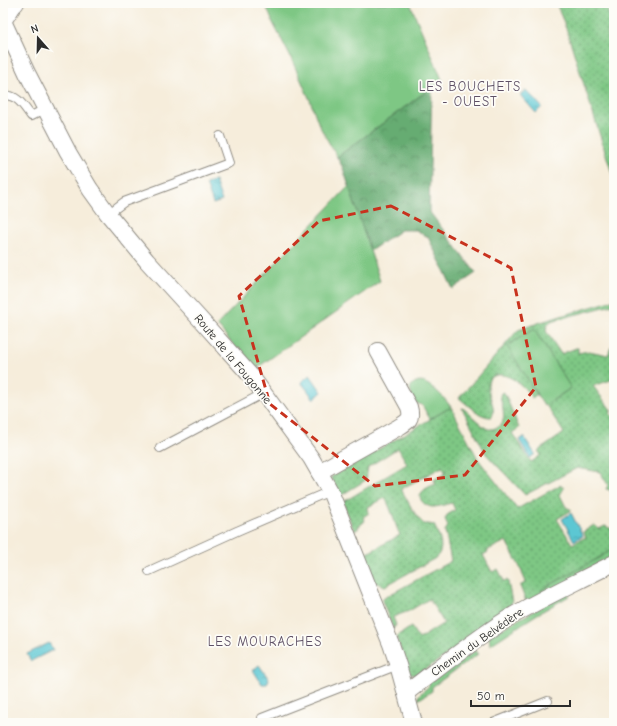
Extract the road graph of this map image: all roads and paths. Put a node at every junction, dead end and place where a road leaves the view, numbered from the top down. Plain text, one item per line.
1 (16, 3) edge
2 (3, 21) edge
3 (3, 95) edge
4 (45, 109) junction
5 (220, 136) dead end
6 (108, 214) junction
7 (378, 351) dead end
8 (264, 393) junction
9 (160, 448) dead end
10 (319, 472) junction
11 (330, 491) junction
12 (607, 566) edge
13 (149, 571) dead end
14 (398, 665) junction
15 (406, 693) junction
16 (548, 701) dead end
17 (262, 718) dead end
18 (414, 723) edge
19 (494, 723) edge

1 - 2 street
2 - 4 street, Route de la Fougonne
3 - 4 lane
4 - 6 street, Route de la Fougonne
5 - 6 lane
6 - 8 street, Route de la Fougonne
7 - 10 street
8 - 9 lane
8 - 10 street, Route de la Fougonne
10 - 11 street, Route de la Fougonne
11 - 13 lane
11 - 14 street, Route de la Fougonne
12 - 15 street, Chemin du Belvédère
14 - 15 street, Route de la Fougonne
14 - 17 lane
15 - 18 street, Route de la Fougonne
16 - 19 lane

